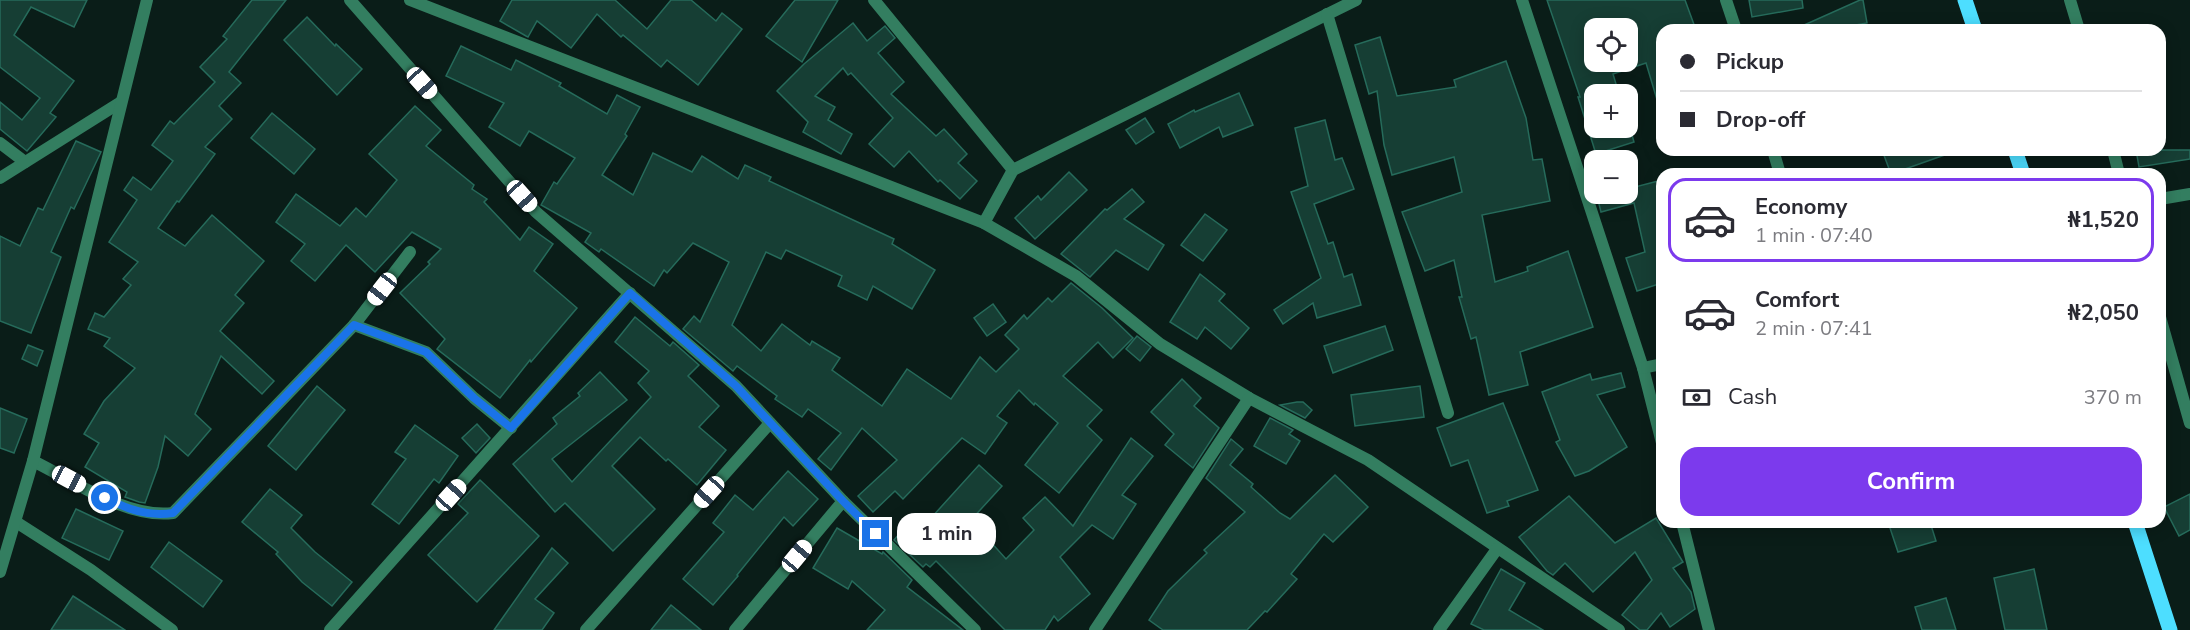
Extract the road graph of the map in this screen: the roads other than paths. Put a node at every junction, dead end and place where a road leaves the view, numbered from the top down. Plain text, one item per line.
1 (147, 0) edge
2 (350, 0) edge
3 (410, 0) edge
4 (874, 0) edge
5 (1356, 0) edge
6 (1522, 0) edge
7 (1726, 0) edge
8 (1965, 0) edge
9 (2070, 0) edge
10 (1327, 14) junction
11 (1734, 24) edge
12 (1973, 24) edge
13 (2077, 24) edge
14 (121, 102) junction
15 (0, 143) edge
16 (25, 162) junction
17 (1013, 170) junction
18 (0, 178) edge
19 (2190, 194) edge
20 (2166, 198) edge
21 (984, 223) junction
22 (410, 252) dead end
23 (630, 293) junction
24 (354, 325) junction
25 (2166, 338) edge
26 (1656, 366) edge
27 (1643, 369) junction
28 (1249, 398) junction
29 (1448, 413) dead end
30 (1656, 420) edge
31 (770, 423) junction
32 (2190, 423) edge
33 (511, 428) junction
34 (33, 460) junction
35 (843, 501) junction
36 (16, 522) junction
37 (1684, 528) edge
38 (2137, 528) edge
39 (1497, 549) junction
40 (0, 572) edge
41 (172, 630) edge
42 (330, 630) edge
43 (586, 630) edge
44 (735, 630) edge
45 (975, 630) edge
46 (1095, 630) edge
47 (1439, 630) edge
48 (1619, 630) edge
49 (1709, 630) edge
50 (2170, 630) edge

1 - 14 street
2 - 23 street
3 - 21 street
4 - 17 street
5 - 10 street
6 - 27 street
7 - 11 street
8 - 12 main road
9 - 13 street
10 - 17 street
10 - 29 street
14 - 16 street
14 - 34 street
15 - 16 street
16 - 18 street
17 - 21 street
19 - 20 street
21 - 28 street
22 - 24 street
23 - 31 street
23 - 33 street
24 - 33 street
24 - 34 street
25 - 32 street
26 - 27 street
27 - 30 street
28 - 39 street
28 - 46 street
31 - 35 street
31 - 43 street
33 - 42 street
34 - 36 street
35 - 44 street
35 - 45 street
36 - 40 street
36 - 41 street
37 - 49 street
38 - 50 main road
39 - 47 street
39 - 48 street

